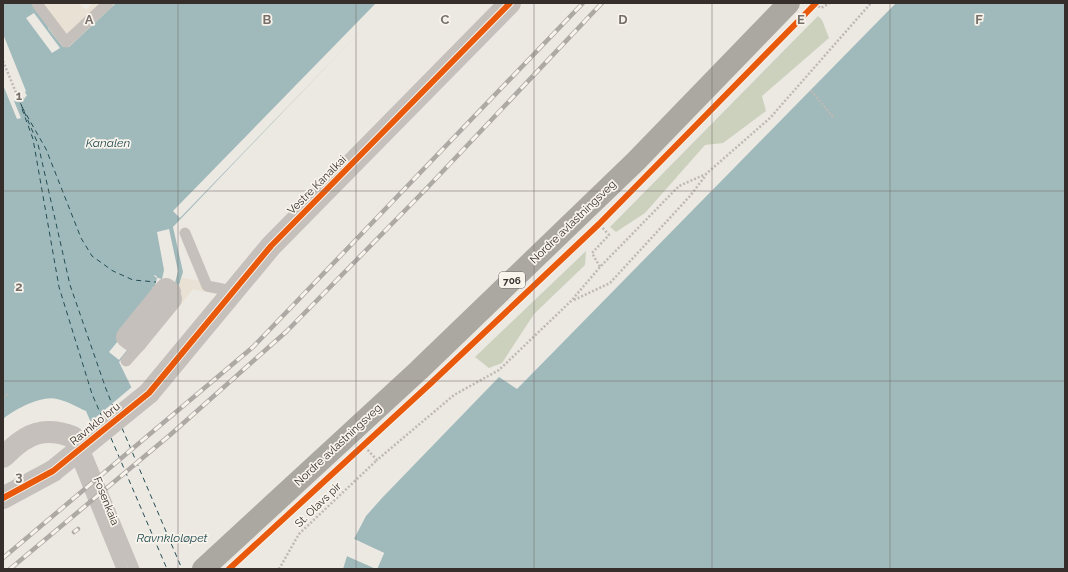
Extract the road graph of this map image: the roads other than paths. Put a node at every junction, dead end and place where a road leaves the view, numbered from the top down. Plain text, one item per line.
1 (37, 3) edge
2 (108, 3) edge
3 (510, 3) edge
4 (789, 3) edge
5 (185, 233) dead end
6 (232, 291) junction
7 (170, 298) dead end
8 (126, 361) dead end
9 (149, 393) joint
10 (73, 438) junction
11 (3, 456) edge
12 (3, 498) edge
13 (122, 569) edge
14 (134, 569) edge
15 (203, 569) edge

1 - 2 lane
3 - 6 street, Vestre Kanalkai
4 - 15 highway, Nordre avlastningsveg / 706
5 - 6 lane
6 - 9 street, Vestre Kanalkai
7 - 8 lane
9 - 12 street, Ravnklo bru, bridge
10 - 11 street
10 - 13 lane, Fosenkaia
10 - 14 lane, Fosenkaia

